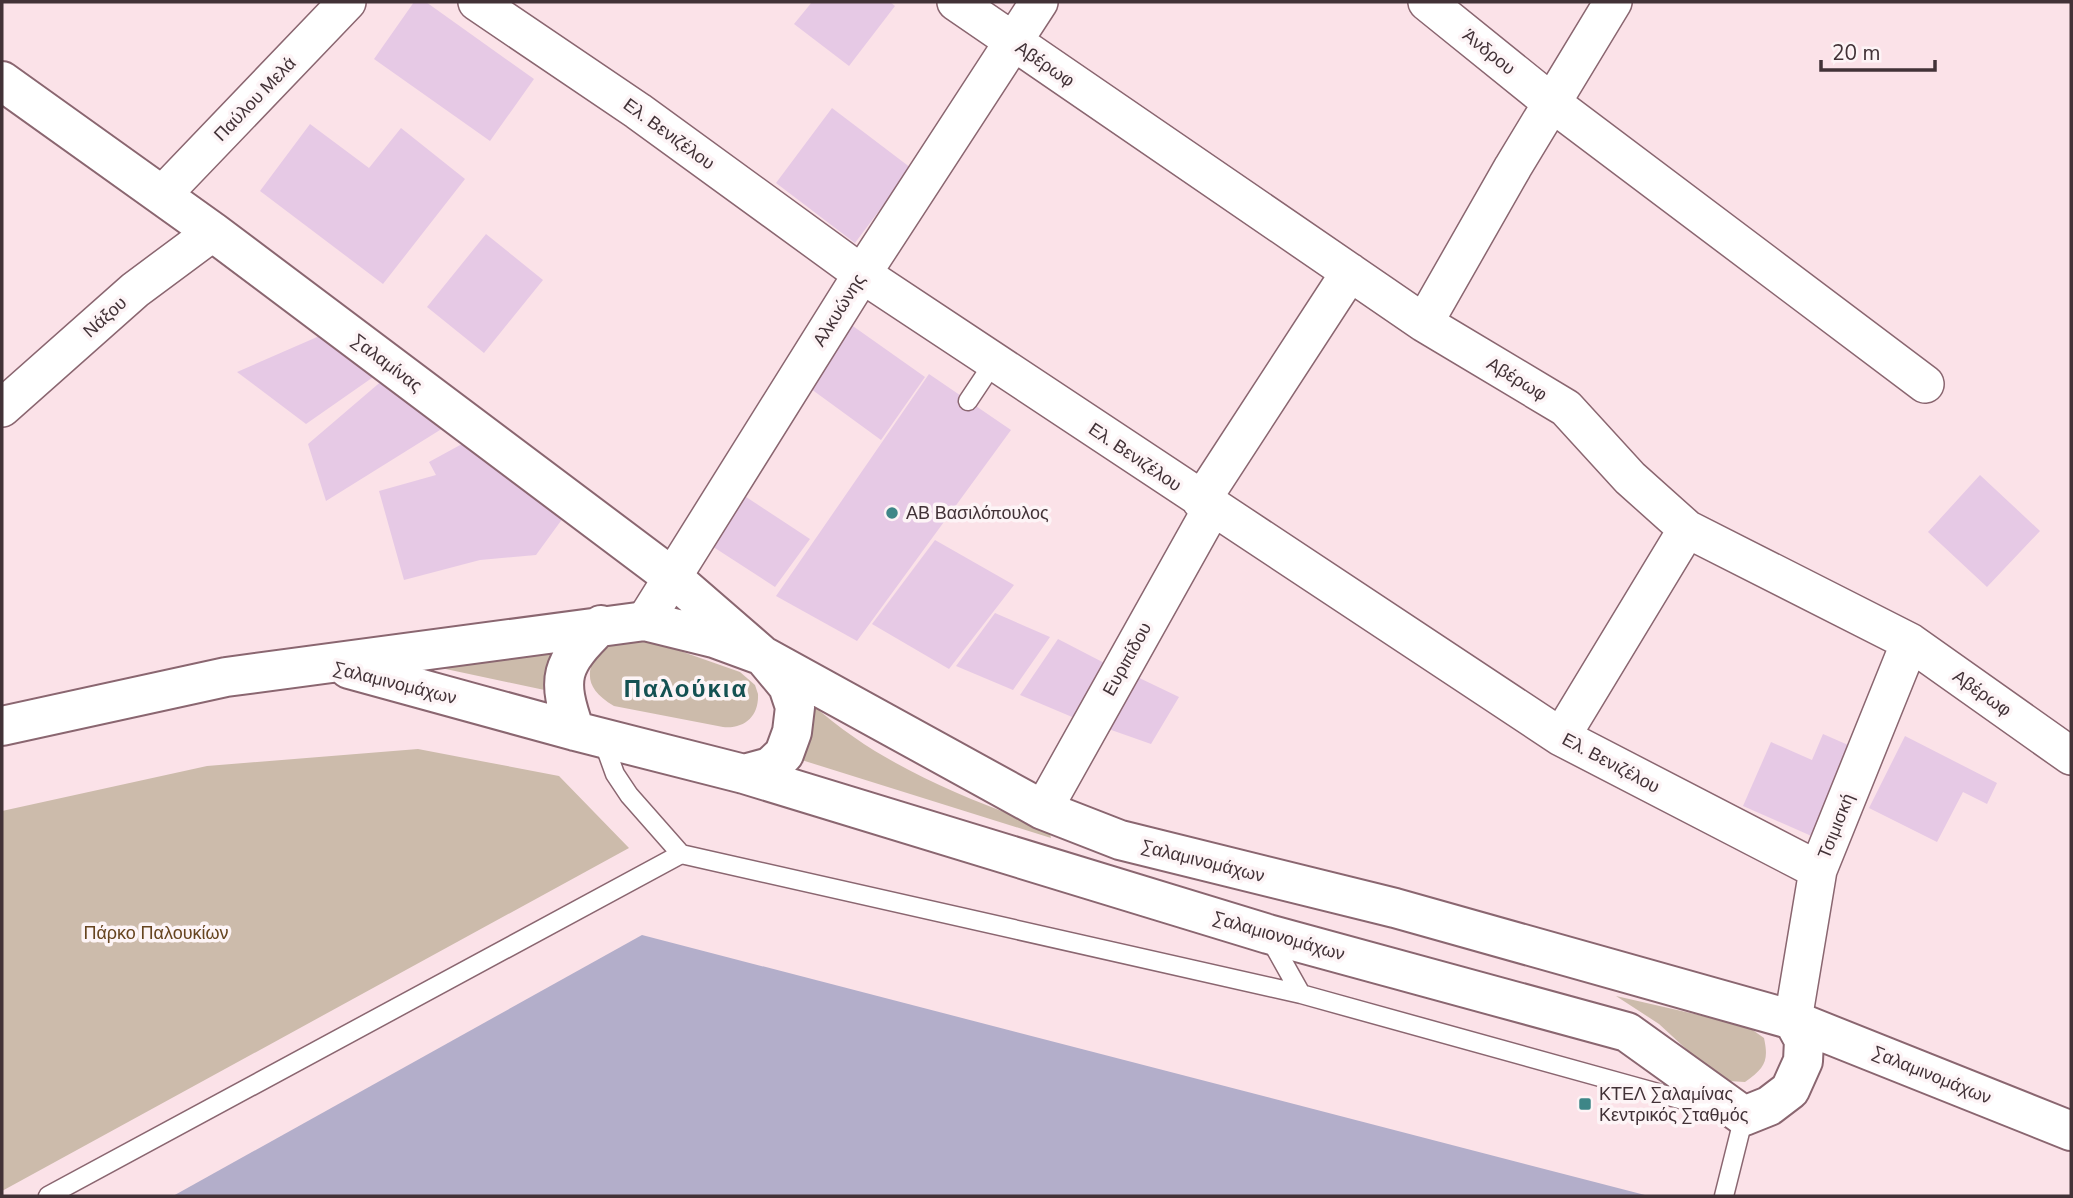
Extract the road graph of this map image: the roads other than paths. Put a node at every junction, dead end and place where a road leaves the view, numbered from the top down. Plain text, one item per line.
1 (347, 2) edge
2 (477, 2) edge
3 (956, 2) edge
4 (1039, 2) edge
5 (1427, 2) edge
6 (1613, 2) edge
7 (1013, 42) junction
8 (2, 82) edge
9 (1552, 103) junction
10 (162, 195) junction
11 (213, 232) junction
12 (1350, 272) junction
13 (862, 274) junction
14 (1424, 323) junction
15 (994, 362) junction
16 (1925, 384) dead end
17 (968, 401) dead end
18 (2, 408) edge
19 (1207, 505) junction
20 (1686, 529) junction
21 (672, 577) junction
22 (645, 621) junction
23 (601, 625) junction
24 (1910, 642) junction
25 (763, 656) junction
26 (333, 664) junction
27 (2, 726) edge
28 (589, 735) junction
29 (1561, 737) junction
30 (2071, 756) edge
31 (744, 774) junction
32 (1042, 810) junction
33 (681, 854) junction
34 (1818, 870) junction
35 (1268, 934) junction
36 (1301, 993) junction
37 (1793, 1020) junction
38 (1744, 1116) junction
39 (2071, 1131) edge
40 (48, 1196) edge
41 (1724, 1196) edge

1 - 10 street, Παύλου Μελά
2 - 13 street, Ελ. Βενιζέλου
3 - 7 street, Αβέρωφ
4 - 7 street, Αλκυώνης
5 - 9 street, Άνδρου
6 - 9 street
7 - 12 street, Αβέρωφ
7 - 13 street, Αλκυώνης
8 - 10 main road, Σαλαμίνας
9 - 14 street
9 - 16 street, Άνδρου
10 - 11 main road, Σαλαμίνας
11 - 18 street, Νάξου
11 - 21 main road, Σαλαμίνας
12 - 14 street, Αβέρωφ
12 - 19 street, Ευριπίδου
13 - 15 street, Ελ. Βενιζέλου
13 - 21 street, Αλκυώνης
14 - 20 street, Αβέρωφ
15 - 17 lane
15 - 19 street, Ελ. Βενιζέλου
19 - 29 street, Ελ. Βενιζέλου
19 - 32 street, Ευριπίδου
20 - 24 street, Αβέρωφ
20 - 29 street
21 - 22 street, Αλκυώνης
21 - 25 main road, Σαλαμίνας
22 - 23 main road, Σαλαμινομάχων
22 - 25 main road, Σαλαμινομάχων
23 - 26 main road, Σαλαμινομάχων
23 - 28 main road
24 - 30 street, Αβέρωφ
24 - 34 street, Τσιμισκή
25 - 31 main road
25 - 32 main road, Σαλαμινομάχων
26 - 27 main road, Σαλαμινομάχων
26 - 28 main road, Σαλαμινομάχων
28 - 31 main road, Σαλαμινομάχων
28 - 33 lane
29 - 34 street, Ελ. Βενιζέλου
31 - 35 main road, Σαλαμιονομάχων
32 - 37 main road, Σαλαμινομάχων
33 - 36 lane
33 - 40 lane
34 - 37 street, Τσιμισκή
35 - 36 lane
35 - 38 main road, Σαλαμιονομάχων
36 - 38 lane
37 - 38 main road
37 - 39 main road, Σαλαμινομάχων
38 - 41 lane

